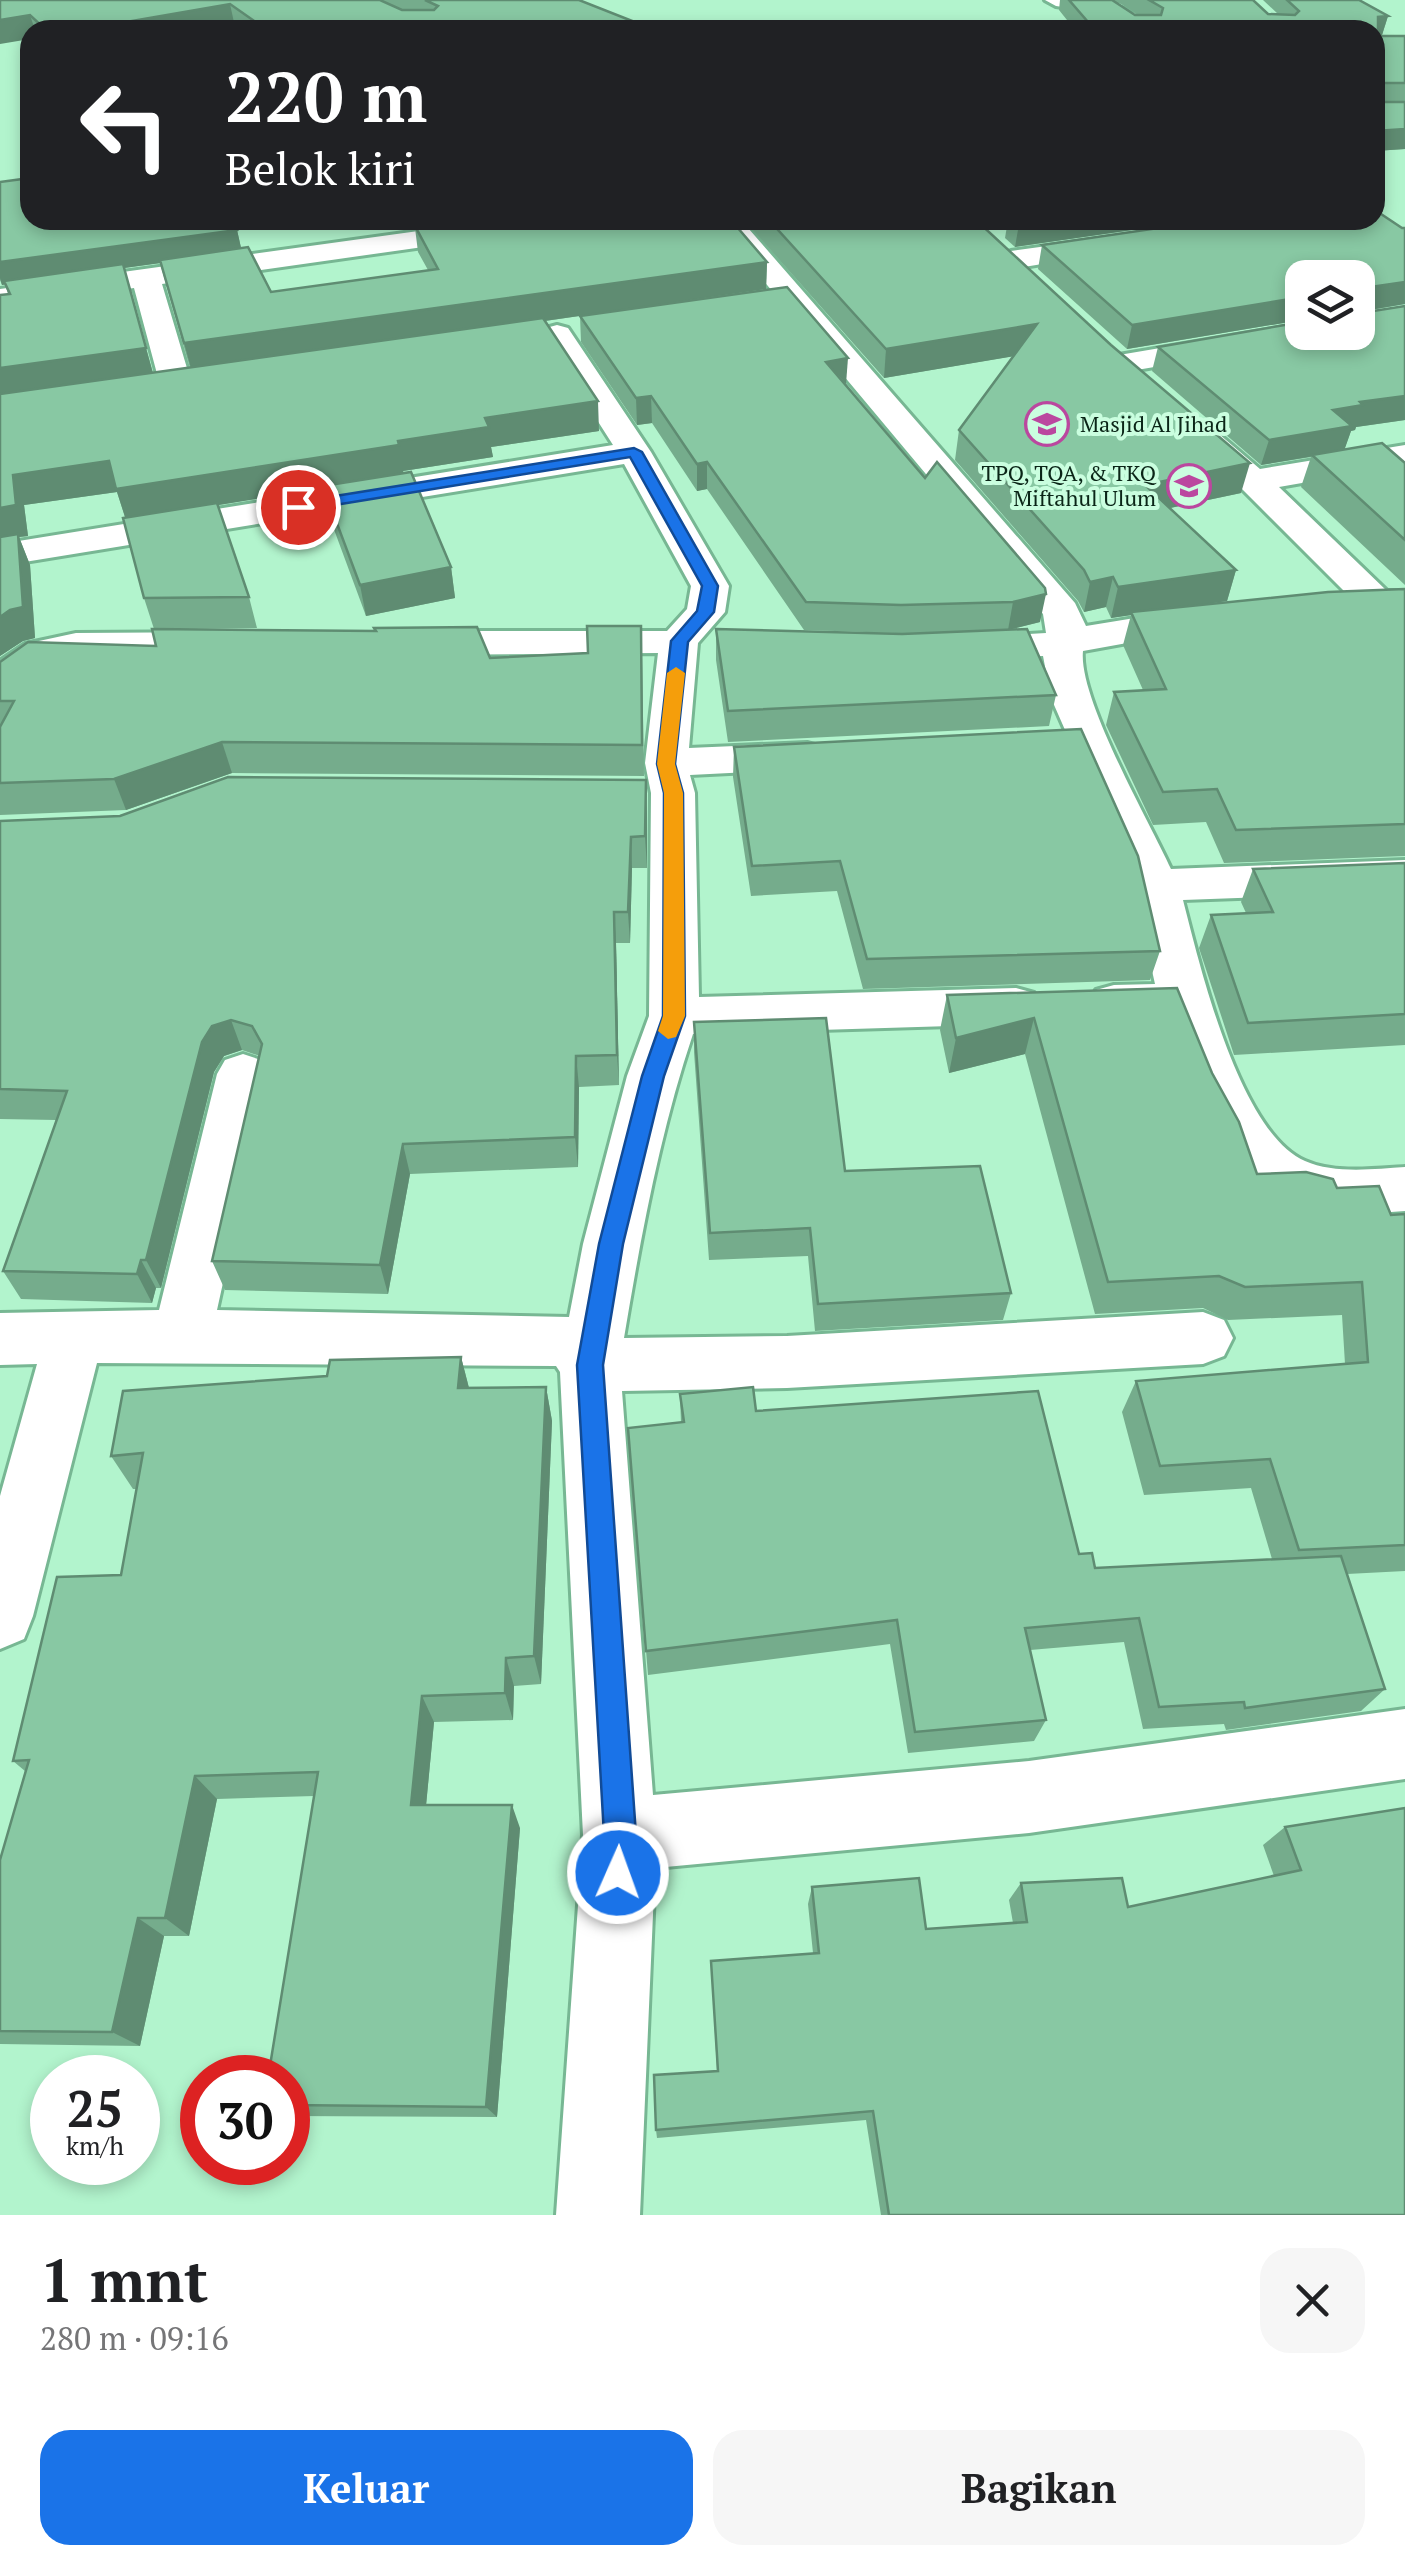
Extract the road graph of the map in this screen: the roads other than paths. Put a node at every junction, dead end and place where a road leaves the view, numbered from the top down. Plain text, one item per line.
1 (1056, 0) edge
2 (1131, 20) edge
3 (486, 230) edge
4 (735, 230) edge
5 (1147, 240) edge
6 (146, 278) junction
7 (1038, 286) edge
8 (0, 298) edge
9 (794, 298) junction
10 (715, 310) edge
11 (558, 334) edge
12 (1285, 336) edge
13 (1092, 338) edge
14 (1119, 364) junction
15 (214, 380) edge
16 (176, 386) junction
17 (137, 392) edge
18 (634, 452) junction
19 (1405, 455) edge
20 (1252, 481) junction
21 (0, 556) edge
22 (1391, 602) edge
23 (1338, 606) edge
24 (1241, 616) edge
25 (702, 642) junction
26 (368, 643) edge
27 (270, 644) edge
28 (1063, 644) junction
29 (916, 648) edge
30 (0, 680) edge
31 (838, 754) edge
32 (655, 784) junction
33 (1405, 876) edge
34 (1156, 885) junction
35 (1184, 1001) junction
36 (674, 1016) junction
37 (242, 1074) dead end
38 (1405, 1189) edge
39 (182, 1335) junction
40 (1202, 1338) dead end
41 (0, 1339) edge
42 (74, 1339) junction
43 (590, 1365) junction
44 (0, 1616) edge
45 (1405, 1744) edge
46 (620, 1835) junction
47 (598, 2215) edge

1 - 2 street
3 - 6 street
4 - 9 street
5 - 7 street
6 - 8 street
6 - 16 street
9 - 10 street
9 - 28 street
11 - 18 street
12 - 14 street
13 - 14 street
14 - 20 street
15 - 16 street
16 - 17 street
18 - 21 street
18 - 25 street
19 - 20 street
20 - 22 street
22 - 23 street
24 - 28 street
25 - 26 street
25 - 32 street
27 - 30 street
28 - 29 street
28 - 34 street
31 - 32 street
32 - 36 street
33 - 34 street
34 - 35 street
35 - 36 street
35 - 38 street
36 - 43 street
37 - 39 street
39 - 42 street
39 - 43 street
40 - 43 street
41 - 42 street
42 - 44 street
43 - 46 street
45 - 46 street
46 - 47 street

